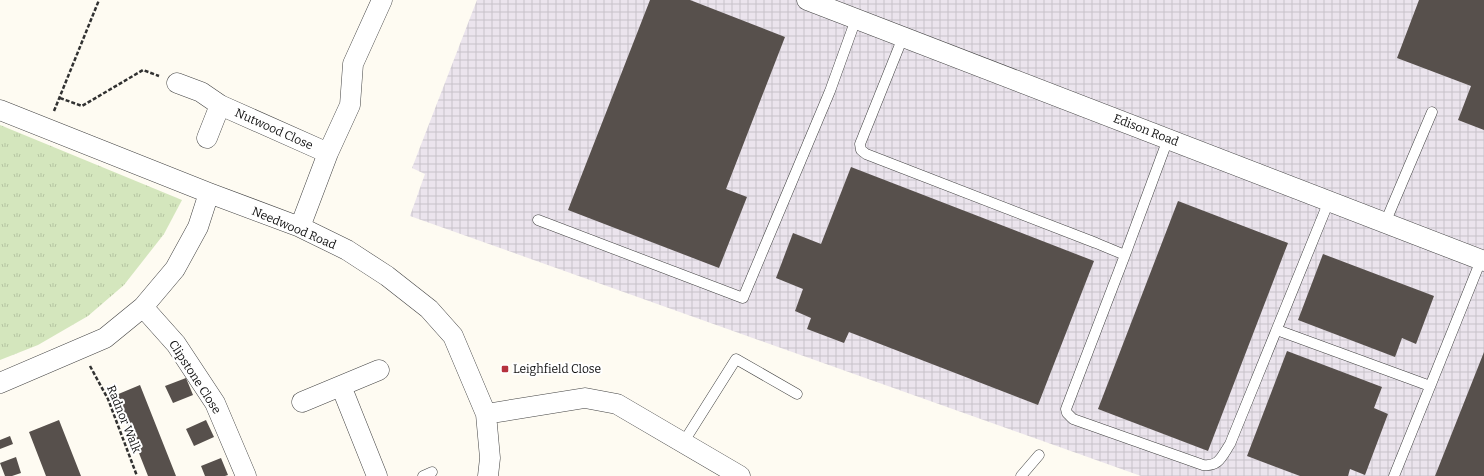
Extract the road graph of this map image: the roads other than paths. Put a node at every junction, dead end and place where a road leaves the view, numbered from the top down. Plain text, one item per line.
1 (382, 0) edge
2 (808, 0) edge
3 (856, 18) junction
4 (903, 37) junction
5 (177, 83) road end
6 (220, 105) junction
7 (0, 110) edge
8 (1432, 112) dead end
9 (207, 138) dead end
10 (1168, 139) junction
11 (328, 153) junction
12 (209, 193) junction
13 (1330, 201) junction
14 (538, 220) dead end
15 (1385, 223) junction
16 (300, 227) junction
17 (1126, 254) junction
18 (1482, 260) edge
19 (142, 307) junction
20 (1277, 330) junction
21 (379, 370) dead end
22 (0, 383) edge
23 (341, 386) junction
24 (1430, 386) junction
25 (797, 394) dead end
26 (302, 402) dead end
27 (486, 414) junction
28 (683, 443) junction
29 (1039, 455) dead end
30 (246, 476) edge
31 (377, 476) edge
32 (488, 476) edge
33 (740, 476) edge
34 (1021, 476) edge
35 (1394, 476) edge

1 - 11 street, Nutwood Close
2 - 3 street, Edison Road
3 - 4 street, Edison Road
3 - 14 lane
4 - 10 street, Edison Road
4 - 17 lane
5 - 6 street, Nutwood Close
6 - 9 street, Nutwood Close
6 - 11 street, Nutwood Close
7 - 12 street, Needwood Road
8 - 15 lane
10 - 13 street, Edison Road
10 - 17 lane
11 - 16 street, Nutwood Close
12 - 16 street, Needwood Road
12 - 19 street
13 - 15 street, Edison Road
13 - 20 lane
15 - 18 street, Edison Road
16 - 27 street, Needwood Road
17 - 20 lane
18 - 24 lane
19 - 22 street
19 - 30 street, Clipstone Close
20 - 24 lane
21 - 23 street
23 - 26 street
23 - 31 street
24 - 35 lane
25 - 28 lane
27 - 28 street
27 - 32 street, Needwood Road
28 - 33 street
29 - 34 lane

